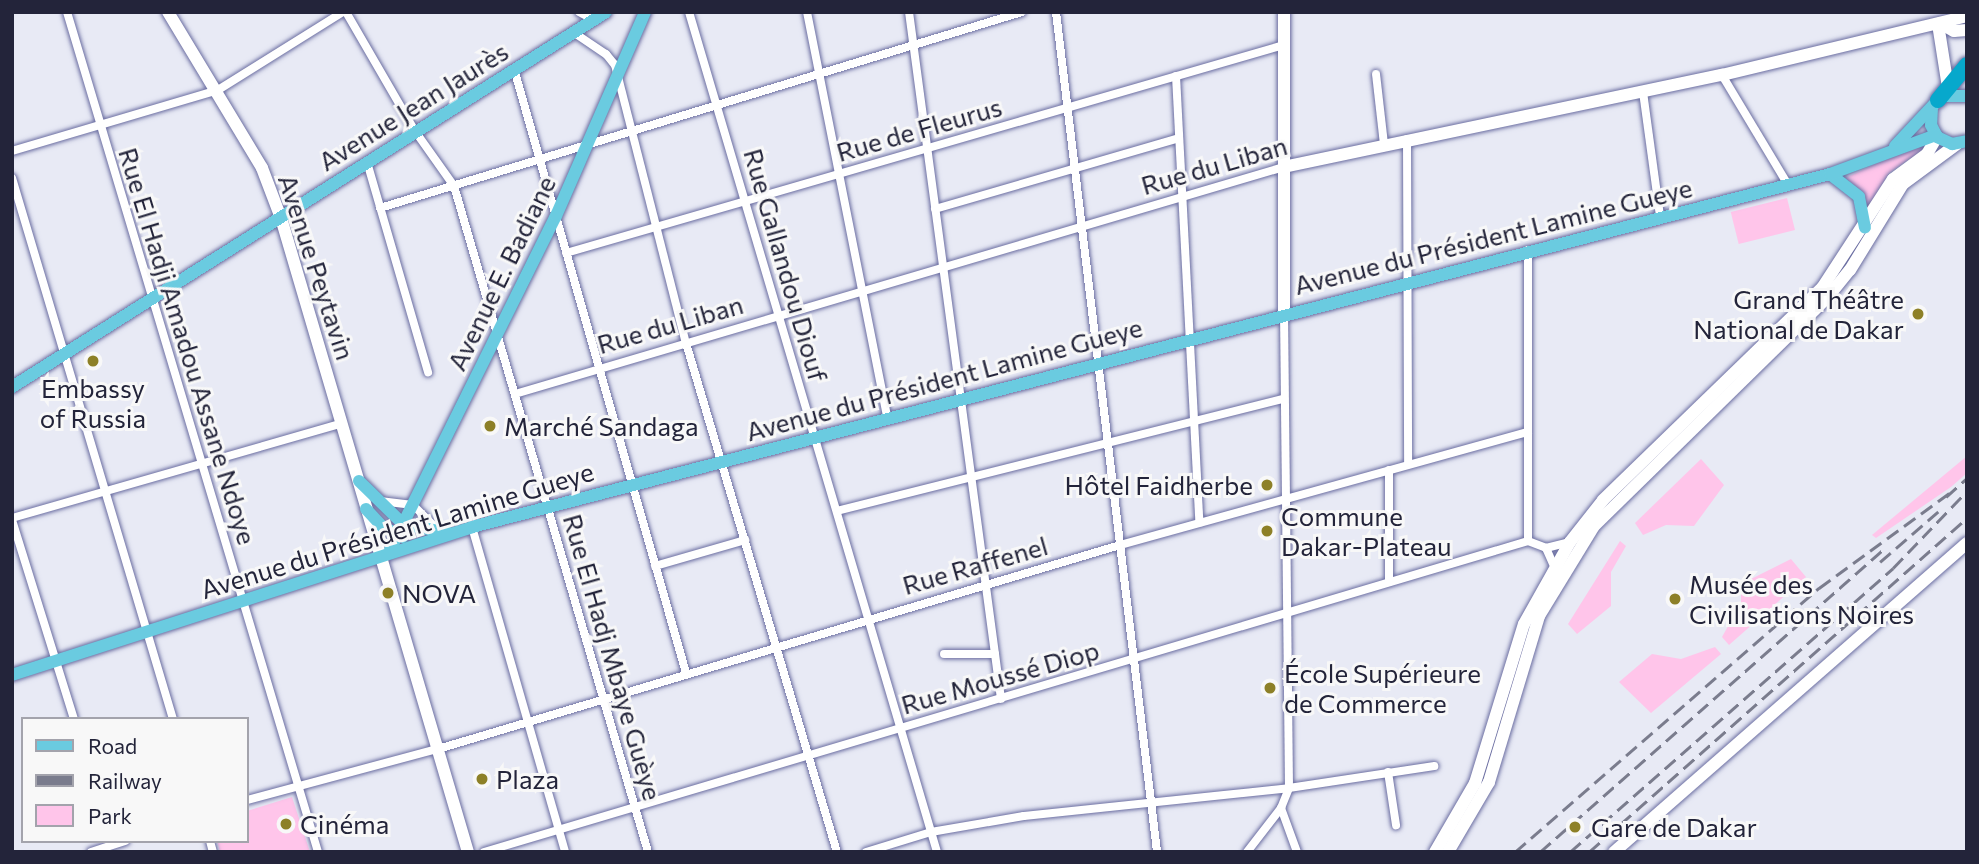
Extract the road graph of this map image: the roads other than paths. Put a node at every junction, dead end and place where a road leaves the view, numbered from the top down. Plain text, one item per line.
1 (67, 12) edge
2 (168, 12) edge
3 (344, 12) edge
4 (579, 12) edge
5 (606, 12) edge
6 (645, 12) edge
7 (690, 12) edge
8 (807, 12) edge
9 (909, 12) edge
10 (1022, 12) edge
11 (1055, 12) edge
12 (1284, 13) edge
13 (1967, 16) edge
14 (592, 19) junction
15 (1939, 24) junction
16 (1967, 30) edge
17 (573, 32) junction
18 (913, 45) junction
19 (1284, 45) junction
20 (1967, 65) edge
21 (514, 69) junction
22 (617, 73) junction
23 (1376, 74) dead end
24 (1722, 75) junction
25 (817, 76) junction
26 (1176, 76) junction
27 (218, 90) junction
28 (1643, 92) junction
29 (1967, 96) edge
30 (1940, 97) junction
31 (718, 107) junction
32 (1067, 109) junction
33 (99, 124) junction
34 (415, 131) junction
35 (631, 133) junction
36 (1936, 136) junction
37 (1179, 138) junction
38 (1407, 139) junction
39 (1962, 143) edge
40 (1384, 144) junction
41 (587, 146) junction
42 (927, 148) junction
43 (1893, 149) junction
44 (12, 151) edge
45 (540, 160) junction
46 (367, 162) junction
47 (1284, 167) junction
48 (1074, 169) junction
49 (837, 174) junction
50 (1830, 174) junction
51 (12, 178) edge
52 (1788, 185) junction
53 (454, 186) junction
54 (1182, 197) junction
55 (745, 201) junction
56 (380, 208) junction
57 (935, 209) junction
58 (556, 216) junction
59 (1660, 216) junction
60 (281, 218) junction
61 (655, 227) junction
62 (1865, 227) junction
63 (1082, 228) junction
64 (1528, 249) junction
65 (566, 253) junction
66 (943, 268) junction
67 (1408, 281) junction
68 (861, 292) junction
69 (151, 299) junction
70 (1284, 314) junction
71 (779, 316) junction
72 (497, 331) junction
73 (1189, 338) junction
74 (686, 343) junction
75 (65, 354) junction
76 (1098, 361) junction
77 (599, 369) junction
78 (428, 372) dead end
79 (12, 387) edge
80 (515, 394) junction
81 (961, 397) junction
82 (1283, 399) junction
83 (887, 417) junction
84 (1195, 423) junction
85 (342, 424) junction
86 (1528, 432) junction
87 (815, 437) junction
88 (1108, 444) junction
89 (720, 461) junction
90 (200, 462) junction
91 (1408, 464) junction
92 (1389, 470) junction
93 (970, 475) junction
94 (359, 481) junction
95 (632, 484) junction
96 (105, 490) junction
97 (1283, 499) junction
98 (380, 501) junction
99 (413, 505) junction
100 (548, 507) junction
101 (366, 509) junction
102 (837, 511) junction
103 (12, 519) edge
104 (1199, 522) junction
105 (472, 527) junction
106 (400, 530) junction
107 (445, 532) junction
108 (745, 540) junction
109 (1528, 541) junction
110 (421, 542) junction
111 (1570, 542) junction
112 (1967, 543) edge
113 (1120, 545) junction
114 (1546, 548) junction
115 (385, 552) junction
116 (655, 566) junction
117 (1555, 566) junction
118 (1390, 582) junction
119 (986, 584) junction
120 (242, 598) junction
121 (1289, 612) junction
122 (868, 619) junction
123 (147, 630) junction
124 (778, 646) junction
125 (944, 654) dead end
126 (995, 654) junction
127 (56, 661) junction
128 (1134, 661) junction
129 (686, 673) junction
130 (12, 676) edge
131 (603, 698) junction
132 (1001, 699) junction
133 (73, 717) edge
134 (172, 717) edge
135 (528, 721) junction
136 (901, 728) junction
137 (438, 749) junction
138 (810, 755) junction
139 (1434, 766) dead end
140 (1388, 772) junction
141 (299, 788) junction
142 (1289, 788) junction
143 (248, 800) edge
144 (1151, 800) junction
145 (635, 807) junction
146 (1281, 808) junction
147 (1395, 825) dead end
148 (559, 829) junction
149 (931, 832) junction
150 (112, 846) edge
151 (91, 852) edge
152 (318, 852) edge
153 (468, 852) edge
154 (484, 852) edge
155 (565, 852) edge
156 (648, 852) edge
157 (838, 852) edge
158 (866, 852) edge
159 (937, 852) edge
160 (1157, 852) edge
161 (1247, 852) edge
162 (1297, 852) edge
163 (1435, 852) edge
164 (1448, 852) edge
165 (1614, 852) edge

1 - 33 street, Rue El Hadji Amadou Assane Ndoye
2 - 27 street, Avenue Peytavin
3 - 27 street
3 - 34 street, Rue El Hadj Mbaye Guèye
4 - 14 street
5 - 14 main road, Avenue Jean Jaurès
6 - 22 main road, Avenue E. Badiane
7 - 31 street, Rue Gallandou Diouf
8 - 25 street
9 - 18 street
10 - 18 street
11 - 32 street
12 - 19 street
13 - 15 street, Rue du Liban
14 - 17 main road, Avenue Jean Jaurès
15 - 16 street
15 - 24 street, Rue du Liban
15 - 30 street
17 - 21 main road, Avenue Jean Jaurès
17 - 22 street
18 - 25 street
18 - 42 street
19 - 26 street, Rue de Fleurus
19 - 47 street
20 - 30 highway
21 - 34 main road, Avenue Jean Jaurès
21 - 45 street
22 - 35 street
22 - 41 main road, Avenue E. Badiane
23 - 40 street
24 - 28 street, Rue du Liban
24 - 52 street
25 - 31 street
25 - 49 street
26 - 32 street, Rue de Fleurus
26 - 37 street
27 - 33 street
27 - 60 street, Avenue Peytavin
28 - 38 street, Rue du Liban
28 - 59 street
29 - 30 main road
30 - 36 main road
30 - 43 main road, Avenue du Président Lamine Gueye
31 - 35 street
31 - 55 street, Rue Gallandou Diouf
32 - 42 street, Rue de Fleurus
32 - 48 street
33 - 44 street
33 - 69 street, Rue El Hadji Amadou Assane Ndoye
34 - 46 main road, Avenue Jean Jaurès
34 - 53 street, Rue El Hadj Mbaye Guèye
35 - 41 street
35 - 61 street
36 - 39 main road
36 - 43 main road, Avenue du Président Lamine Gueye
36 - 62 street
37 - 48 street
37 - 54 street
38 - 40 street, Rue du Liban
38 - 67 street
39 - 164 street
40 - 47 street, Rue du Liban
41 - 45 street
41 - 58 main road, Avenue E. Badiane
42 - 49 street, Rue de Fleurus
42 - 57 street
43 - 50 main road, Avenue du Président Lamine Gueye
45 - 53 street
45 - 58 street
46 - 56 street
46 - 60 main road, Avenue Jean Jaurès
47 - 54 street, Rue du Liban
47 - 70 street
48 - 57 street
48 - 63 street
49 - 55 street, Rue de Fleurus
49 - 68 street
50 - 52 main road, Avenue du Président Lamine Gueye
50 - 62 main road
51 - 75 street
52 - 59 main road, Avenue du Président Lamine Gueye
53 - 56 street
53 - 72 street, Rue El Hadj Mbaye Guèye
54 - 63 street, Rue du Liban
54 - 73 street
55 - 61 street, Rue de Fleurus
55 - 71 street, Rue Gallandou Diouf
56 - 78 street
57 - 66 street
58 - 65 street
58 - 72 main road, Avenue E. Badiane
59 - 64 main road, Avenue du Président Lamine Gueye
60 - 69 main road, Avenue Jean Jaurès
60 - 85 street, Avenue Peytavin
61 - 65 street, Rue de Fleurus
61 - 74 street
62 - 111 street
63 - 66 street, Rue du Liban
63 - 76 street
64 - 67 main road, Avenue du Président Lamine Gueye
64 - 86 street
65 - 77 street
66 - 68 street, Rue du Liban
66 - 81 street
67 - 70 main road, Avenue du Président Lamine Gueye
67 - 91 street
68 - 71 street, Rue du Liban
68 - 83 street
69 - 75 main road, Avenue Jean Jaurès
69 - 90 street, Rue El Hadji Amadou Assane Ndoye
70 - 73 main road, Avenue du Président Lamine Gueye
70 - 82 street
71 - 74 street, Rue du Liban
71 - 87 street, Rue Gallandou Diouf
72 - 80 street, Rue El Hadj Mbaye Guèye
72 - 99 main road, Avenue E. Badiane
73 - 76 main road, Avenue du Président Lamine Gueye
73 - 84 street
74 - 77 street, Rue du Liban
74 - 89 street
75 - 79 main road, Avenue Jean Jaurès
75 - 96 street
76 - 81 main road, Avenue du Président Lamine Gueye
76 - 88 street
77 - 80 street, Rue du Liban
77 - 95 street
80 - 100 street, Rue El Hadj Mbaye Guèye
81 - 83 main road, Avenue du Président Lamine Gueye
81 - 93 street
82 - 84 street
82 - 97 street
83 - 87 main road, Avenue du Président Lamine Gueye
84 - 88 street
84 - 104 street
85 - 90 street
85 - 94 street, Avenue Peytavin
86 - 91 street, Rue Raffenel
86 - 109 street
87 - 89 main road, Avenue du Président Lamine Gueye
87 - 102 street, Rue Gallandou Diouf
88 - 93 street
88 - 113 street
89 - 95 main road, Avenue du Président Lamine Gueye
89 - 108 street
90 - 96 street
90 - 120 street, Rue El Hadji Amadou Assane Ndoye
91 - 92 street, Rue Raffenel
92 - 97 street, Rue Raffenel
92 - 118 street
93 - 102 street
93 - 119 street
94 - 98 main road
94 - 101 street, Avenue Peytavin
95 - 100 main road, Avenue du Président Lamine Gueye
95 - 116 street
96 - 103 street
96 - 123 street
97 - 104 street, Rue Raffenel
97 - 121 street
98 - 99 street
98 - 106 main road
99 - 106 main road, Avenue E. Badiane
99 - 107 street
100 - 105 main road, Avenue du Président Lamine Gueye
100 - 131 street, Rue El Hadj Mbaye Guèye
101 - 106 main road
101 - 115 street, Avenue Peytavin
102 - 122 street, Rue Gallandou Diouf
103 - 127 street
104 - 113 street, Rue Raffenel
105 - 107 main road, Avenue du Président Lamine Gueye
105 - 135 street
106 - 107 main road
106 - 110 main road
106 - 115 main road, Avenue E. Badiane
107 - 110 main road, Avenue du Président Lamine Gueye
108 - 116 street
108 - 124 street
109 - 114 street
109 - 118 street, Rue Moussé Diop
110 - 115 main road, Avenue du Président Lamine Gueye
111 - 114 street
111 - 117 street
112 - 165 street
113 - 119 street, Rue Raffenel
113 - 128 street
114 - 117 street
115 - 120 main road, Avenue du Président Lamine Gueye
115 - 137 street, Avenue Peytavin
116 - 129 street
117 - 163 street
118 - 121 street, Rue Moussé Diop
119 - 122 street, Rue Raffenel
119 - 126 street
120 - 123 main road, Avenue du Président Lamine Gueye
120 - 141 street, Rue El Hadji Amadou Assane Ndoye
121 - 128 street, Rue Moussé Diop
121 - 142 street
122 - 124 street, Rue Raffenel
122 - 136 street, Rue Gallandou Diouf
123 - 127 main road, Avenue du Président Lamine Gueye
123 - 134 street
124 - 129 street, Rue Raffenel
124 - 138 street
125 - 126 street
126 - 132 street
127 - 130 main road, Avenue du Président Lamine Gueye
127 - 133 street
128 - 132 street, Rue Moussé Diop
128 - 144 street
129 - 131 street, Rue Raffenel
131 - 135 street, Rue Raffenel
131 - 145 street, Rue El Hadj Mbaye Guèye
132 - 136 street, Rue Moussé Diop
135 - 137 street, Rue Raffenel
135 - 148 street
136 - 138 street, Rue Moussé Diop
136 - 149 street, Rue Gallandou Diouf
137 - 141 street, Rue Raffenel
137 - 153 street, Avenue Peytavin
138 - 145 street, Rue Moussé Diop
138 - 157 street
139 - 140 street
140 - 142 street
140 - 147 street
141 - 143 street, Rue Raffenel
141 - 152 street, Rue El Hadji Amadou Assane Ndoye
142 - 144 street
142 - 146 street
144 - 149 street
144 - 160 street
145 - 148 street, Rue Moussé Diop
145 - 156 street, Rue El Hadj Mbaye Guèye
146 - 161 street
146 - 162 street
148 - 154 street, Rue Moussé Diop
148 - 155 street
149 - 158 street
149 - 159 street, Rue Gallandou Diouf
150 - 151 street

